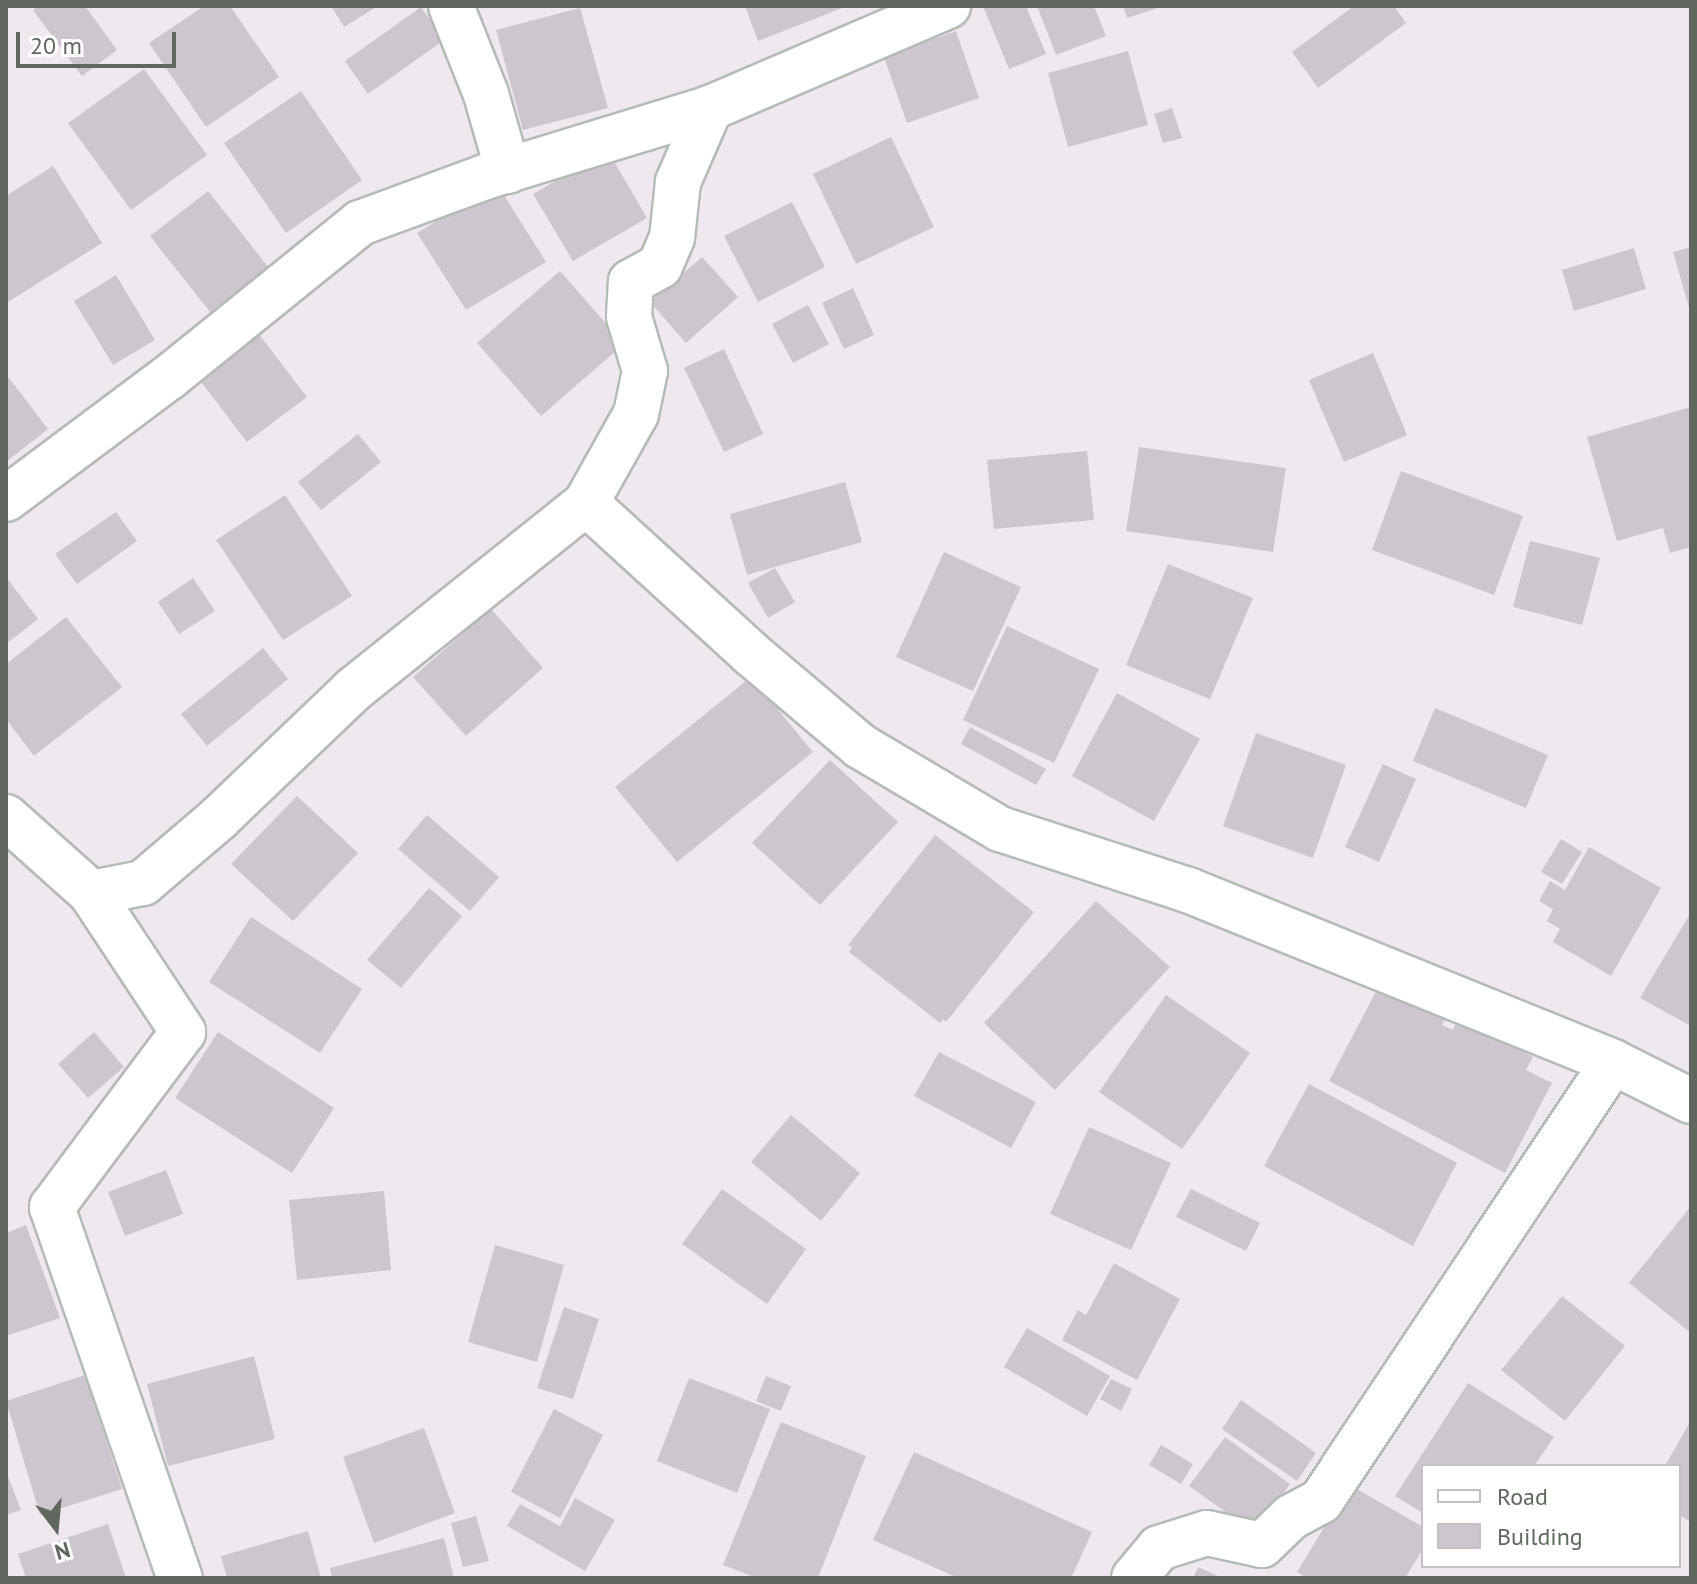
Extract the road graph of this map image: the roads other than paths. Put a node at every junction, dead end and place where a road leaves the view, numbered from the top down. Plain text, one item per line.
1 (451, 6) edge
2 (948, 6) edge
3 (710, 108) junction
4 (508, 171) junction
5 (6, 499) edge
6 (586, 503) junction
7 (6, 817) edge
8 (91, 893) junction
9 (1613, 1062) junction
10 (1691, 1101) edge
11 (180, 1578) edge
12 (1134, 1578) edge

1 - 4 street
2 - 3 street
3 - 4 street
3 - 6 street
4 - 5 street
6 - 8 street
6 - 9 street
7 - 8 street
8 - 11 street
9 - 10 street
9 - 12 street

